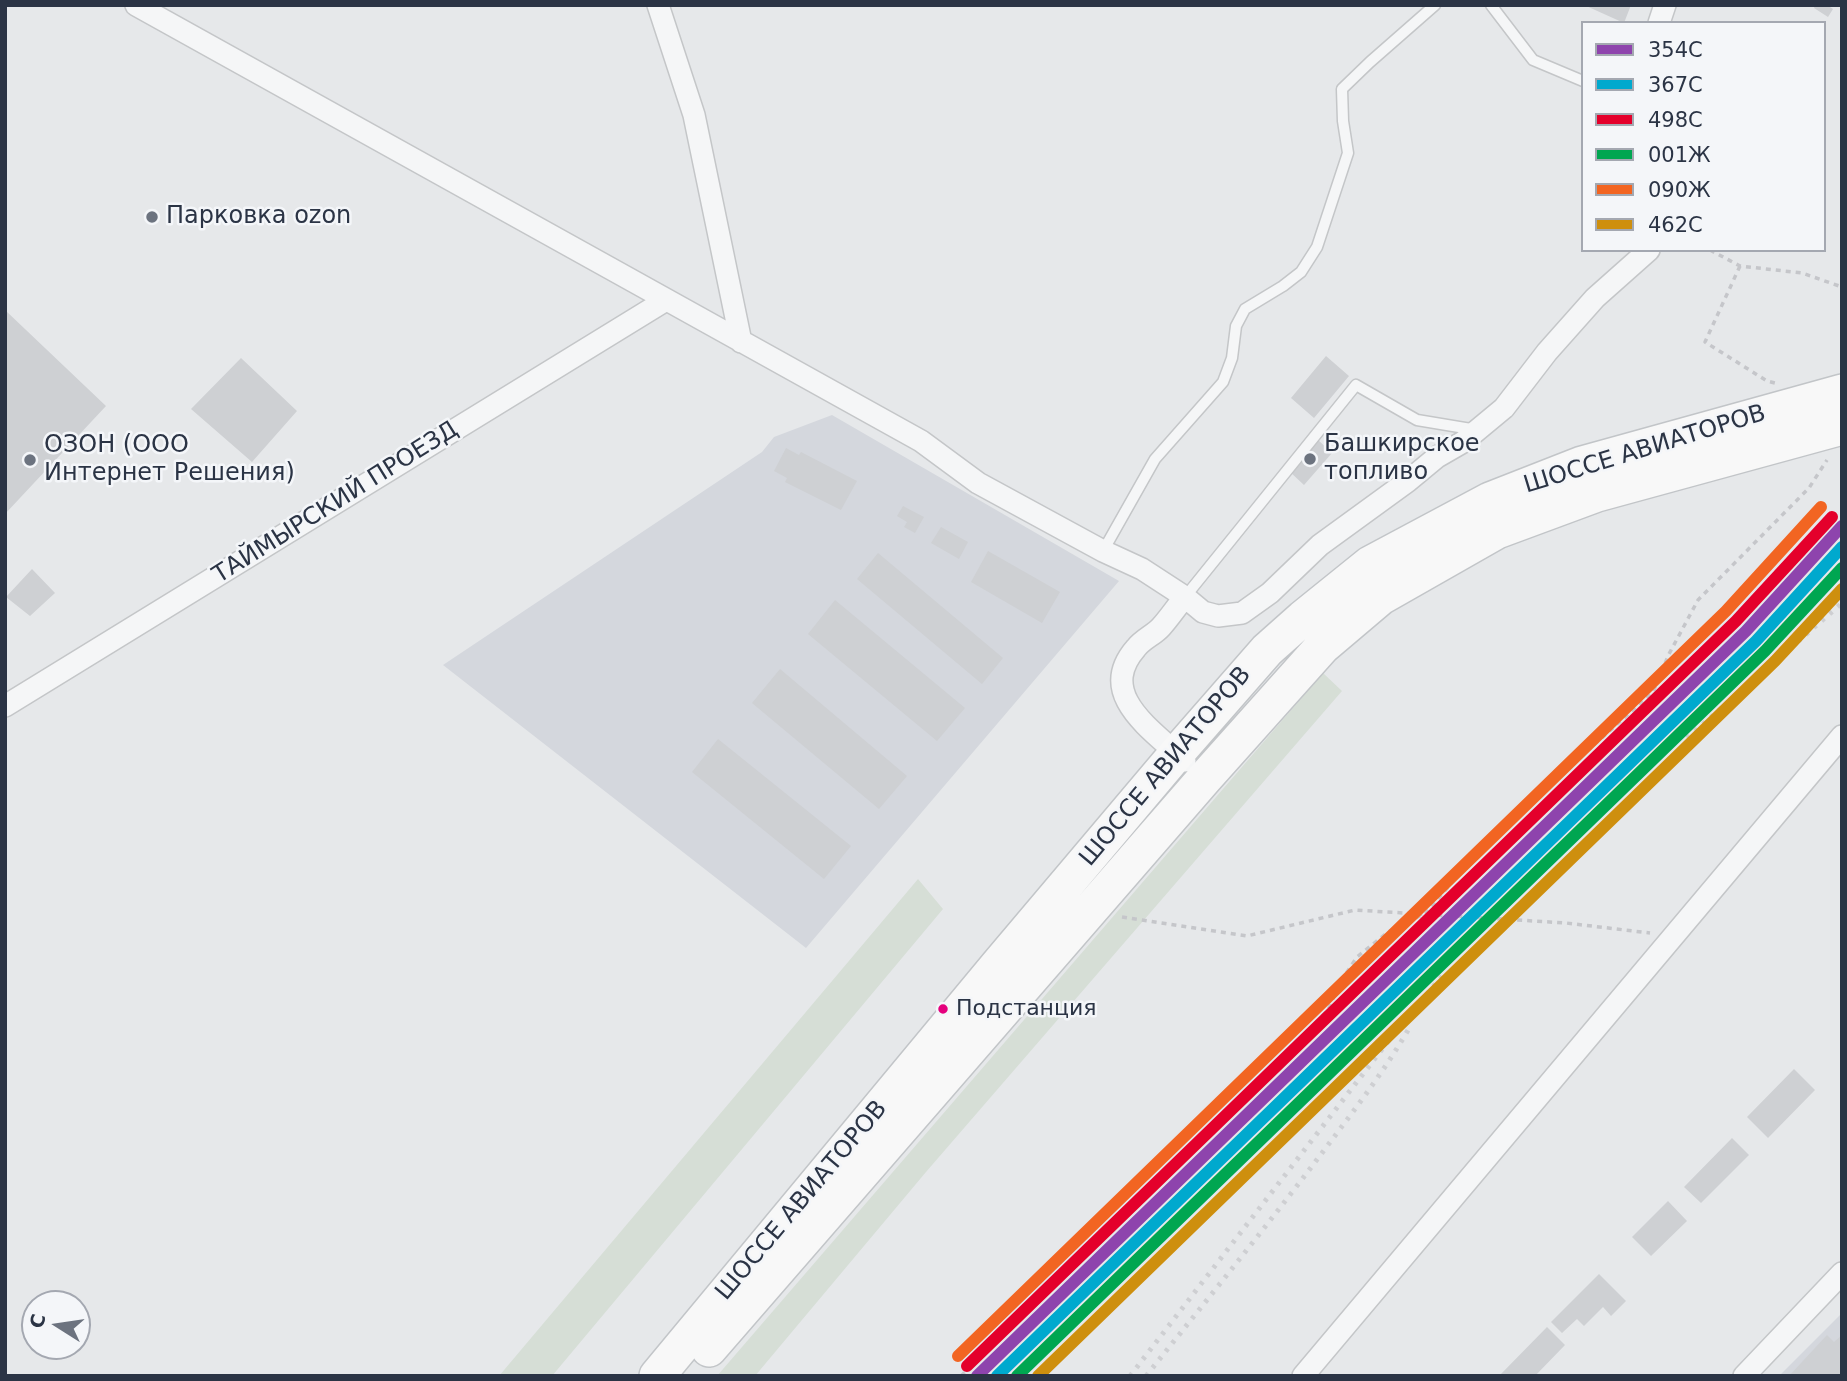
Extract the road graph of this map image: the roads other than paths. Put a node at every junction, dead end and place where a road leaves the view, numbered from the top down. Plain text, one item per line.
1 (136, 5) edge
2 (658, 5) edge
3 (1435, 5) edge
4 (1491, 5) edge
5 (1581, 80) edge
6 (1648, 252) edge
7 (666, 300) junction
8 (741, 342) junction
9 (1835, 394) edge
10 (1478, 430) junction
11 (1832, 439) edge
12 (1107, 544) dead end
13 (1185, 597) junction
14 (5, 706) edge
15 (1842, 736) edge
16 (1177, 753) junction
17 (1204, 779) junction
18 (1842, 1273) edge
19 (657, 1376) edge
20 (686, 1376) edge
21 (1303, 1376) edge
22 (1744, 1376) edge

1 - 7 street
2 - 8 street
3 - 12 lane
4 - 5 lane
6 - 10 street
7 - 8 street
7 - 14 street, ТАЙМЫРСКИЙ ПРОЕЗД
8 - 13 street
9 - 16 main road, ШОССЕ АВИАТОРОВ
10 - 13 street
10 - 13 lane
11 - 17 main road, ШОССЕ АВИАТОРОВ
13 - 16 street
15 - 21 street
16 - 17 street
16 - 19 main road, ШОССЕ АВИАТОРОВ
17 - 20 main road, ШОССЕ АВИАТОРОВ
18 - 22 street

